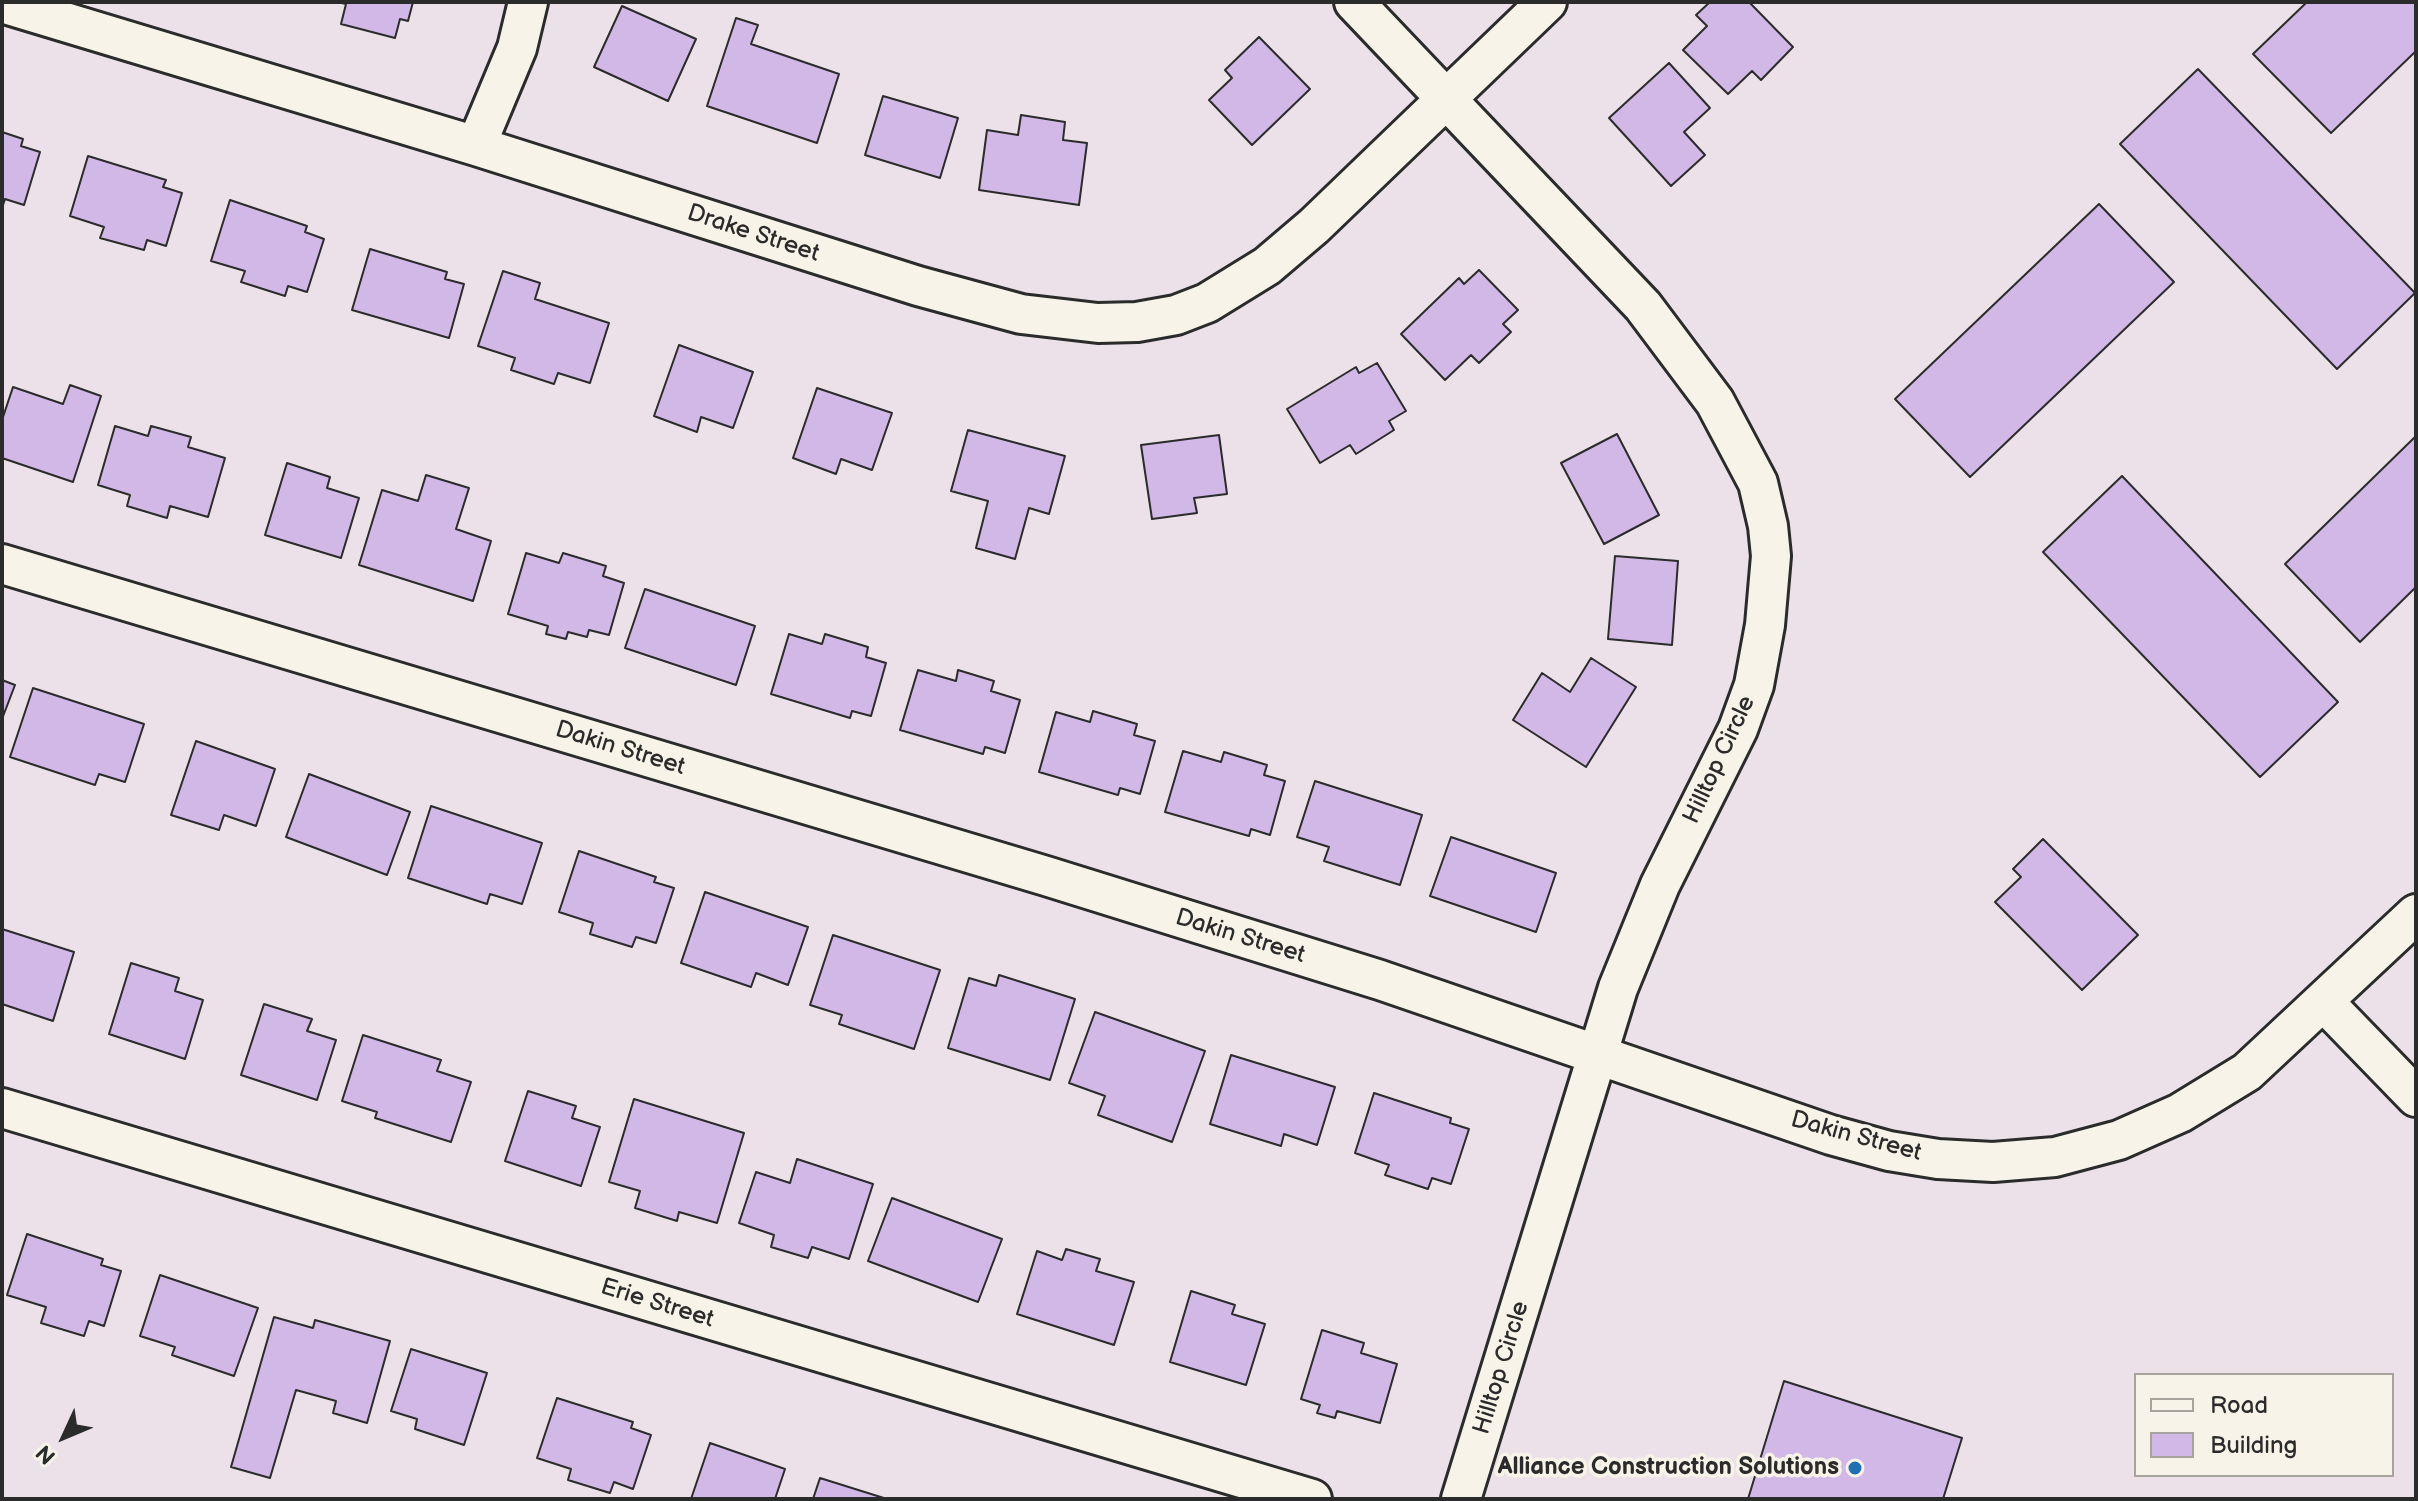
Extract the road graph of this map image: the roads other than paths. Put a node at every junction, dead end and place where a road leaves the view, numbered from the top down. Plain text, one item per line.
1 (528, 2) edge
2 (1354, 2) edge
3 (1547, 2) edge
4 (2, 3) edge
5 (1446, 98) junction
6 (476, 146) junction
7 (2, 564) edge
8 (2416, 914) edge
9 (2323, 1001) junction
10 (1598, 1057) junction
11 (2416, 1097) edge
12 (2, 1108) edge
13 (1312, 1499) edge
14 (1461, 1499) edge

1 - 6 street
2 - 5 street, Hilltop Circle
3 - 5 street, Drake Street
4 - 6 street, Drake Street
5 - 6 street, Drake Street
5 - 10 street, Hilltop Circle
7 - 10 street, Dakin Street
8 - 9 street, Dakin Street
9 - 10 street, Dakin Street
9 - 11 street
10 - 14 street, Hilltop Circle
12 - 13 street, Erie Street

